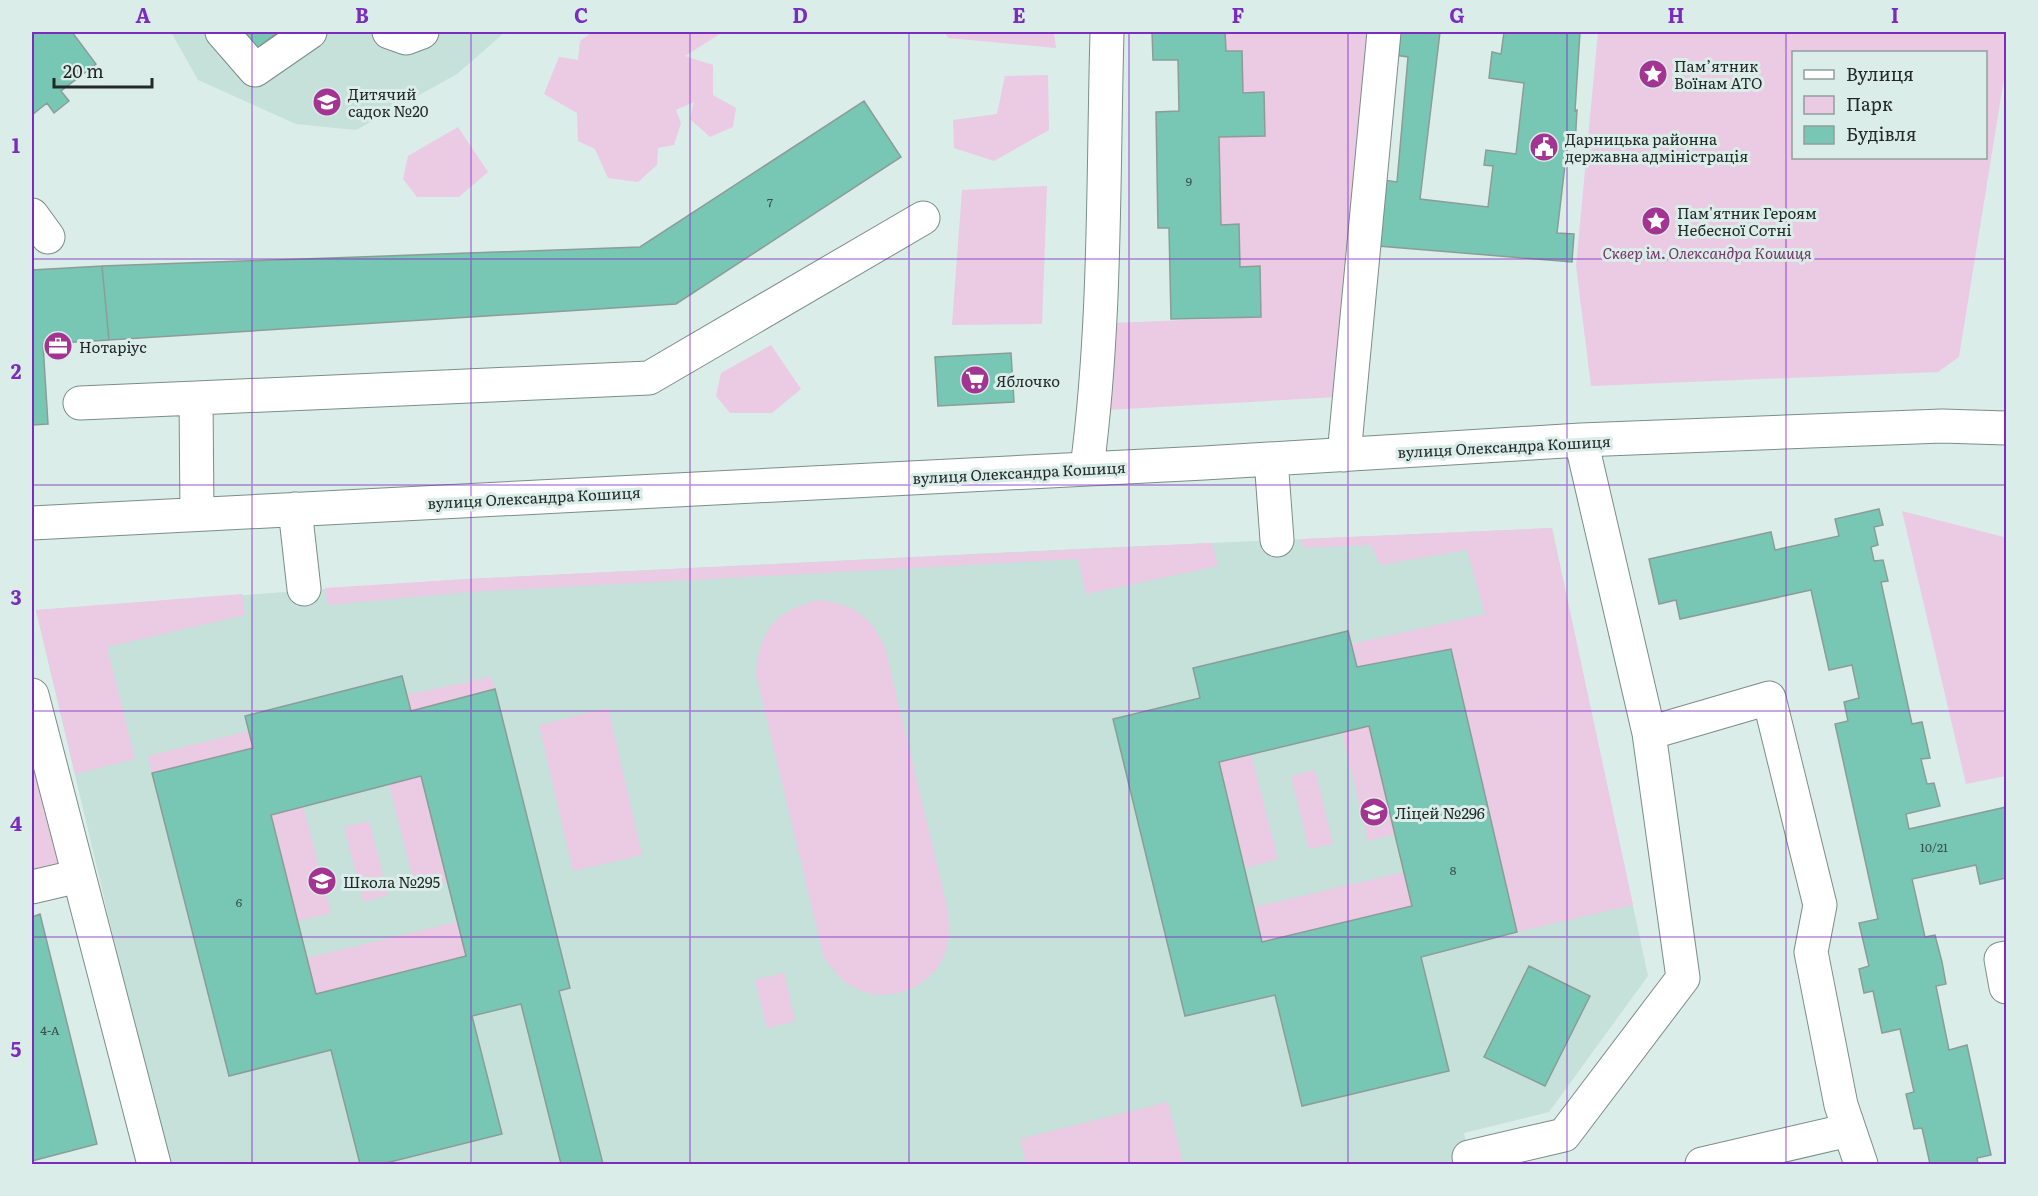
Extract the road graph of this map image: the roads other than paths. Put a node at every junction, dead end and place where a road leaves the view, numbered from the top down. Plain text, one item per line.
1 (222, 32) edge
2 (310, 32) edge
3 (389, 32) edge
4 (422, 32) edge
5 (1107, 32) edge
6 (1384, 32) edge
7 (922, 218) dead end
8 (196, 398) junction
9 (80, 403) dead end
10 (2007, 428) edge
11 (1581, 441) junction
12 (1344, 455) junction
13 (1271, 459) junction
14 (1087, 468) junction
15 (296, 509) junction
16 (197, 514) junction
17 (32, 523) edge
18 (1277, 540) dead end
19 (304, 589) dead end
20 (32, 695) edge
21 (1649, 733) junction
22 (79, 876) junction
23 (32, 887) edge
24 (2007, 958) edge
25 (2007, 987) edge
26 (1849, 1130) junction
27 (1469, 1157) dead end
28 (154, 1164) edge
29 (1702, 1164) edge
30 (1861, 1164) edge

1 - 2 street
3 - 4 street
5 - 14 street
6 - 12 street
7 - 8 street
8 - 9 street
8 - 16 street
10 - 11 street, вулиця Олександра Кошиця
11 - 12 street, вулиця Олександра Кошиця
11 - 21 street
12 - 13 street, вулиця Олександра Кошиця
13 - 14 street, вулиця Олександра Кошиця
13 - 18 street
14 - 15 street, вулиця Олександра Кошиця
15 - 16 street, вулиця Олександра Кошиця
15 - 19 street
16 - 17 street, вулиця Олександра Кошиця
20 - 22 street
21 - 26 street
21 - 27 street
22 - 23 street
22 - 28 street
24 - 25 street
26 - 29 street
26 - 30 street

